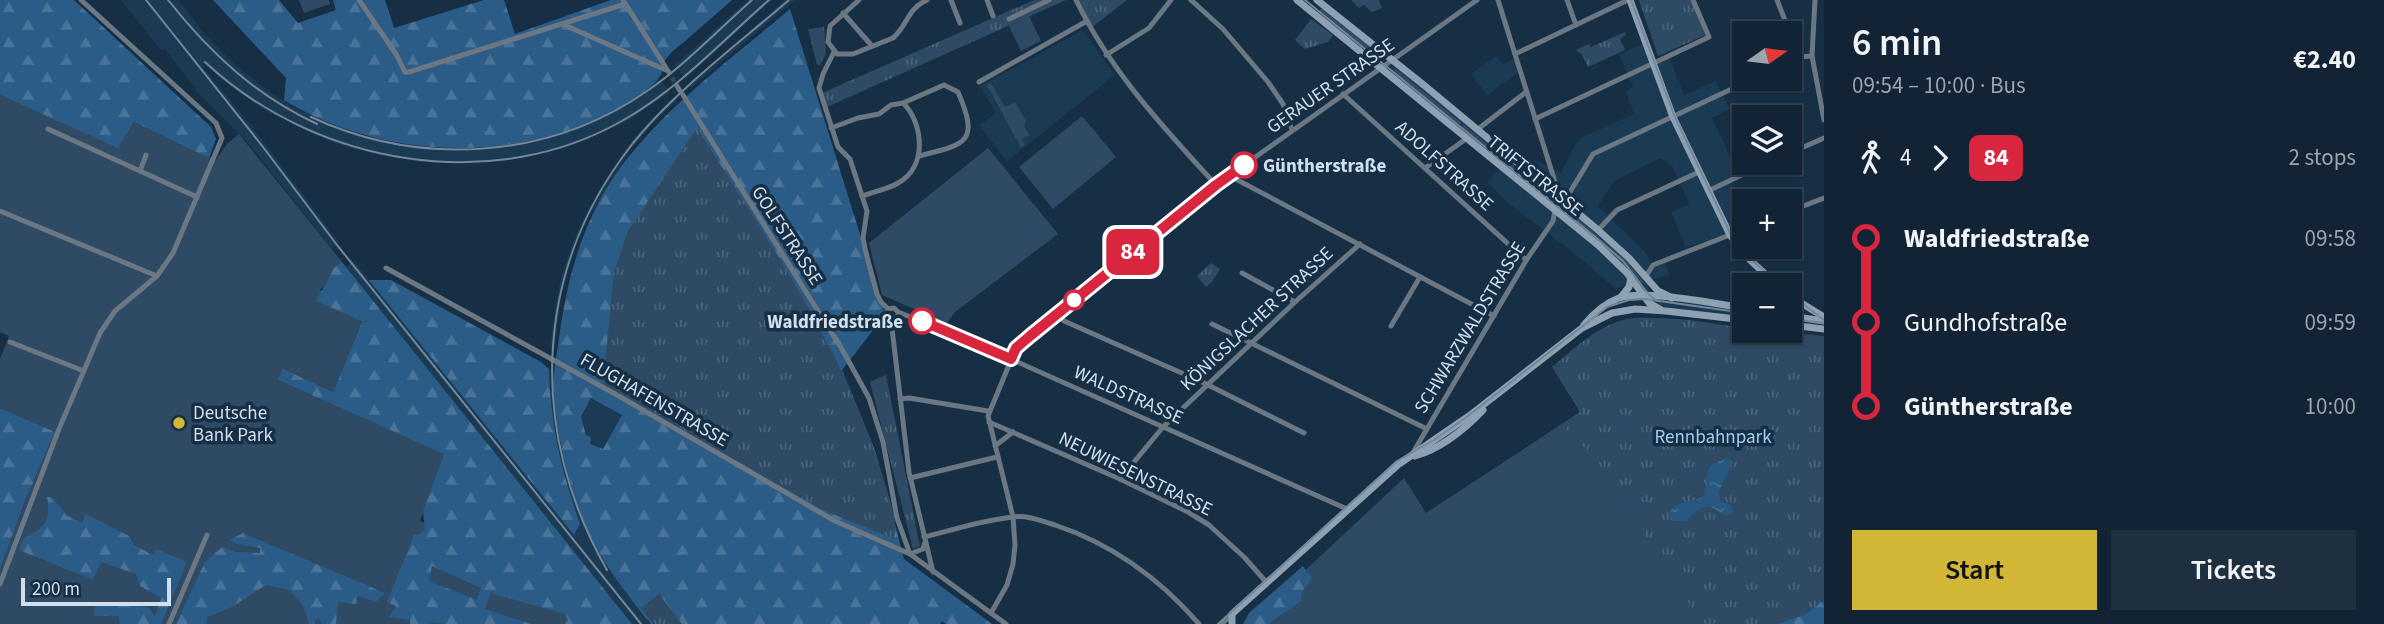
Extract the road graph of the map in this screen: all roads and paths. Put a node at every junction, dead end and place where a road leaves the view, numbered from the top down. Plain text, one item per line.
1 (81, 0) edge
2 (359, 0) edge
3 (859, 0) edge
4 (907, 0) edge
5 (927, 0) edge
6 (951, 0) edge
7 (987, 0) edge
8 (1049, 0) edge
9 (1076, 0) edge
10 (1171, 0) edge
11 (1191, 0) edge
12 (1297, 0) edge
13 (1477, 0) edge
14 (1498, 0) edge
15 (1567, 0) edge
16 (1629, 0) edge
17 (1693, 0) edge
18 (1777, 0) edge
19 (1815, 0) edge
20 (624, 2) edge
21 (1323, 2) edge
22 (914, 8) junction
23 (843, 13) junction
24 (993, 16) dead end
25 (1009, 19) dead end
26 (1785, 21) edge
27 (1087, 22) junction
28 (960, 23) dead end
29 (562, 24) junction
30 (1576, 25) junction
31 (872, 46) junction
32 (834, 52) junction
33 (1515, 54) junction
34 (1107, 55) junction
35 (1812, 56) junction
36 (1802, 57) edge
37 (1393, 60) junction
38 (1653, 63) junction
39 (1381, 68) junction
40 (979, 82) dead end
41 (1732, 89) edge
42 (680, 91) tunnel mouth
43 (1526, 92) junction
44 (1343, 94) junction
45 (903, 103) junction
46 (1673, 117) junction
47 (1535, 119) junction
48 (1824, 120) edge
49 (831, 128) junction
50 (48, 129) dead end
51 (1478, 129) junction
52 (1292, 130) junction
53 (1824, 138) edge
54 (1466, 139) junction
55 (1802, 148) edge
56 (146, 155) dead end
57 (919, 156) junction
58 (1425, 168) junction
59 (140, 171) junction
60 (1699, 172) junction
61 (1742, 175) edge
62 (1230, 176) junction
63 (1555, 182) junction
64 (1542, 184) junction
65 (1216, 185) junction
66 (1708, 191) junction
67 (1569, 192) junction
68 (1556, 195) junction
69 (862, 196) junction
70 (197, 197) junction
71 (1824, 198) edge
72 (1564, 202) junction
73 (1802, 206) edge
74 (0, 211) edge
75 (1555, 211) junction
76 (1598, 230) junction
77 (1730, 235) junction
78 (1360, 244) junction
79 (1526, 260) junction
80 (386, 268) dead end
81 (1242, 273) dead end
82 (1764, 273) edge
83 (157, 276) junction
84 (1420, 276) junction
85 (1646, 276) junction
86 (1631, 278) junction
87 (1651, 284) junction
88 (1643, 295) junction
89 (1621, 297) junction
90 (1672, 298) junction
91 (1651, 299) junction
92 (1295, 302) junction
93 (1802, 304) edge
94 (1732, 306) edge
95 (888, 309) junction
96 (1637, 309) junction
97 (1664, 310) junction
98 (898, 312) junction
99 (1057, 314) junction
100 (1494, 316) junction
101 (1802, 317) edge
102 (1732, 318) edge
103 (891, 320) junction
104 (1823, 322) edge
105 (1213, 324) dead end
106 (1802, 324) edge
107 (1391, 326) dead end
108 (1582, 328) junction
109 (10, 342) dead end
110 (1252, 342) junction
111 (1011, 359) junction
112 (84, 370) junction
113 (1206, 385) junction
114 (900, 399) junction
115 (988, 411) junction
116 (989, 422) junction
117 (1163, 427) junction
118 (1427, 429) junction
119 (1013, 432) junction
120 (1304, 433) dead end
121 (995, 446) junction
122 (997, 457) junction
123 (1409, 458) junction
124 (910, 478) junction
125 (1120, 479) junction
126 (1347, 509) junction
127 (1013, 517) junction
128 (207, 535) dead end
129 (924, 539) junction
130 (910, 554) junction
131 (933, 572) junction
132 (1267, 583) junction
133 (0, 584) edge
134 (991, 613) junction
135 (1233, 614) junction
136 (169, 624) edge
137 (1006, 624) edge
138 (1199, 624) edge
139 (1222, 624) edge
140 (1232, 624) edge

1 - 70 street
2 - 29 street
3 - 23 street
4 - 22 street
5 - 22 street
6 - 28 street
7 - 24 street
8 - 25 street
9 - 27 street
10 - 34 street
11 - 52 street
12 - 39 main road, TRIFTSTRASSE
13 - 37 street, GERAUER STRASSE
14 - 33 street
15 - 30 street
16 - 30 street
16 - 38 main road
17 - 38 street
18 - 26 street
19 - 35 street
20 - 29 street
20 - 29 street
21 - 37 main road, TRIFTSTRASSE
22 - 31 street
23 - 31 street
23 - 32 street
27 - 34 street
27 - 40 street
30 - 33 street
31 - 32 street
32 - 49 street
33 - 43 street
34 - 65 street
35 - 36 street
35 - 48 street
37 - 39 street, GERAUER STRASSE
37 - 51 main road, TRIFTSTRASSE
38 - 46 main road
38 - 47 street
39 - 44 street, GERAUER STRASSE
39 - 54 main road, TRIFTSTRASSE
41 - 46 street
42 - 130 street, GOLFSTRASSE
43 - 47 street
43 - 51 street
44 - 52 street, GERAUER STRASSE
44 - 58 street, ADOLFSTRASSE
45 - 49 street
45 - 57 street
45 - 57 street
46 - 60 main road
46 - 67 street
47 - 63 street
49 - 69 street
50 - 59 street
51 - 64 main road, TRIFTSTRASSE
52 - 62 street, GERAUER STRASSE
53 - 55 street
54 - 58 street
54 - 75 main road, TRIFTSTRASSE
56 - 59 street
57 - 69 street
58 - 79 street, ADOLFSTRASSE
59 - 70 street
60 - 66 main road
60 - 76 street
61 - 66 street
62 - 65 street, GERAUER STRASSE
62 - 78 street
63 - 64 street
63 - 67 street
63 - 68 street
64 - 68 main road, TRIFTSTRASSE
65 - 99 street, GERAUER STRASSE
66 - 77 main road
67 - 72 street
68 - 72 main road, TRIFTSTRASSE
68 - 75 street
69 - 95 street
70 - 83 street
71 - 73 street
72 - 76 main road, TRIFTSTRASSE
74 - 83 street
75 - 79 street, SCHWARZWALDSTRASSE
75 - 86 main road, TRIFTSTRASSE
76 - 85 main road, TRIFTSTRASSE
77 - 82 main road
77 - 85 street
78 - 84 street
78 - 92 street, KÖNIGSLACHER STRASSE
79 - 100 street, SCHWARZWALDSTRASSE
80 - 130 street, FLUGHAFENSTRASSE
81 - 92 street
83 - 112 street
84 - 100 street
84 - 107 street
85 - 87 main road, TRIFTSTRASSE
86 - 88 main road, TRIFTSTRASSE
86 - 89 main road
87 - 90 main road, TRIFTSTRASSE
87 - 91 main road
88 - 89 main road
88 - 91 main road
89 - 108 main road
90 - 91 main road
90 - 94 main road
91 - 96 main road
91 - 97 main road
92 - 110 street, KÖNIGSLACHER STRASSE
93 - 104 main road
95 - 98 street
95 - 103 street
96 - 97 main road
96 - 108 main road
97 - 102 main road
98 - 103 street
98 - 111 street, WALDSTRASSE
99 - 111 street, GERAUER STRASSE
99 - 113 street
100 - 118 street, SCHWARZWALDSTRASSE
101 - 104 main road
103 - 114 street
104 - 106 main road
105 - 110 street
108 - 123 main road
109 - 112 street
110 - 113 street, KÖNIGSLACHER STRASSE
110 - 118 street
111 - 115 street, GERAUER STRASSE
111 - 117 street, WALDSTRASSE
112 - 133 street
113 - 117 street, KÖNIGSLACHER STRASSE
113 - 120 street
114 - 115 street
114 - 124 street
115 - 116 street
116 - 119 street, NEUWIESENSTRASSE
116 - 121 street
117 - 125 street, KÖNIGSLACHER STRASSE
117 - 126 street, WALDSTRASSE
118 - 123 street, SCHWARZWALDSTRASSE
119 - 121 street
119 - 125 street, NEUWIESENSTRASSE
121 - 122 street
122 - 124 street
122 - 127 street
123 - 126 main road
124 - 129 street
125 - 132 street, NEUWIESENSTRASSE
126 - 132 main road
127 - 129 street
127 - 134 street
127 - 138 street
128 - 136 street
129 - 130 street
129 - 131 street
130 - 131 street, FLUGHAFENSTRASSE
131 - 134 street, FLUGHAFENSTRASSE
132 - 135 main road
134 - 137 street, FLUGHAFENSTRASSE
135 - 139 street
135 - 140 main road

